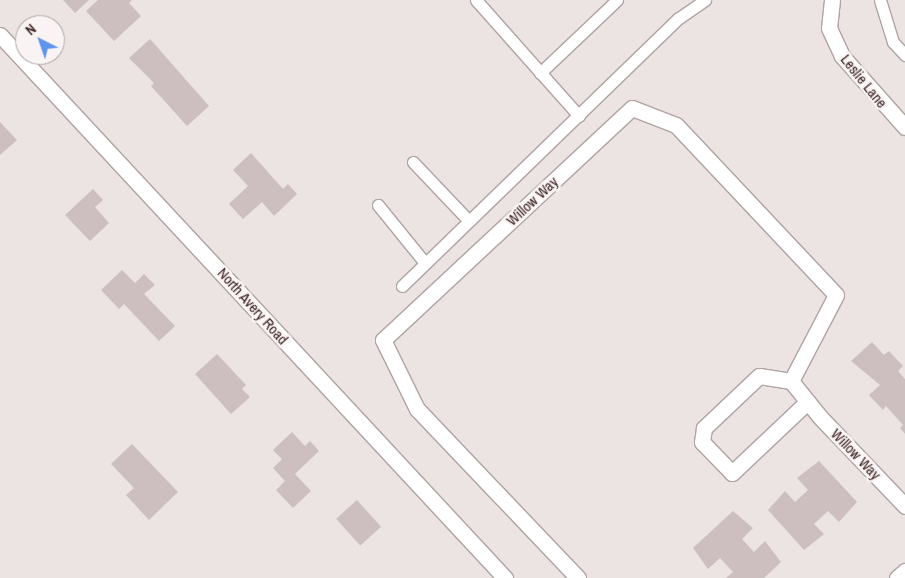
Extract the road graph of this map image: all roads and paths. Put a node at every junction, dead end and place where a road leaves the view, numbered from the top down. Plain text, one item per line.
1 (476, 0) edge
2 (618, 0) edge
3 (706, 0) edge
4 (832, 0) edge
5 (880, 0) edge
6 (0, 35) edge
7 (905, 55) edge
8 (540, 72) junction
9 (579, 116) junction
10 (905, 127) edge
11 (413, 162) dead end
12 (378, 205) dead end
13 (468, 220) junction
14 (425, 262) junction
15 (402, 286) dead end
16 (791, 382) junction
17 (807, 402) junction
18 (905, 506) edge
19 (905, 571) edge
20 (505, 578) edge
21 (578, 578) edge
22 (897, 578) edge

1 - 8 lane
2 - 8 lane
3 - 9 lane
4 - 10 street, Leslie Lane
5 - 7 lane
6 - 20 street, North Avery Road
8 - 9 lane
9 - 13 lane
11 - 13 lane
12 - 14 lane
13 - 14 lane
14 - 15 lane
16 - 17 street, Willow Way
16 - 17 street
16 - 21 street, Willow Way
17 - 18 street, Willow Way
19 - 22 street

